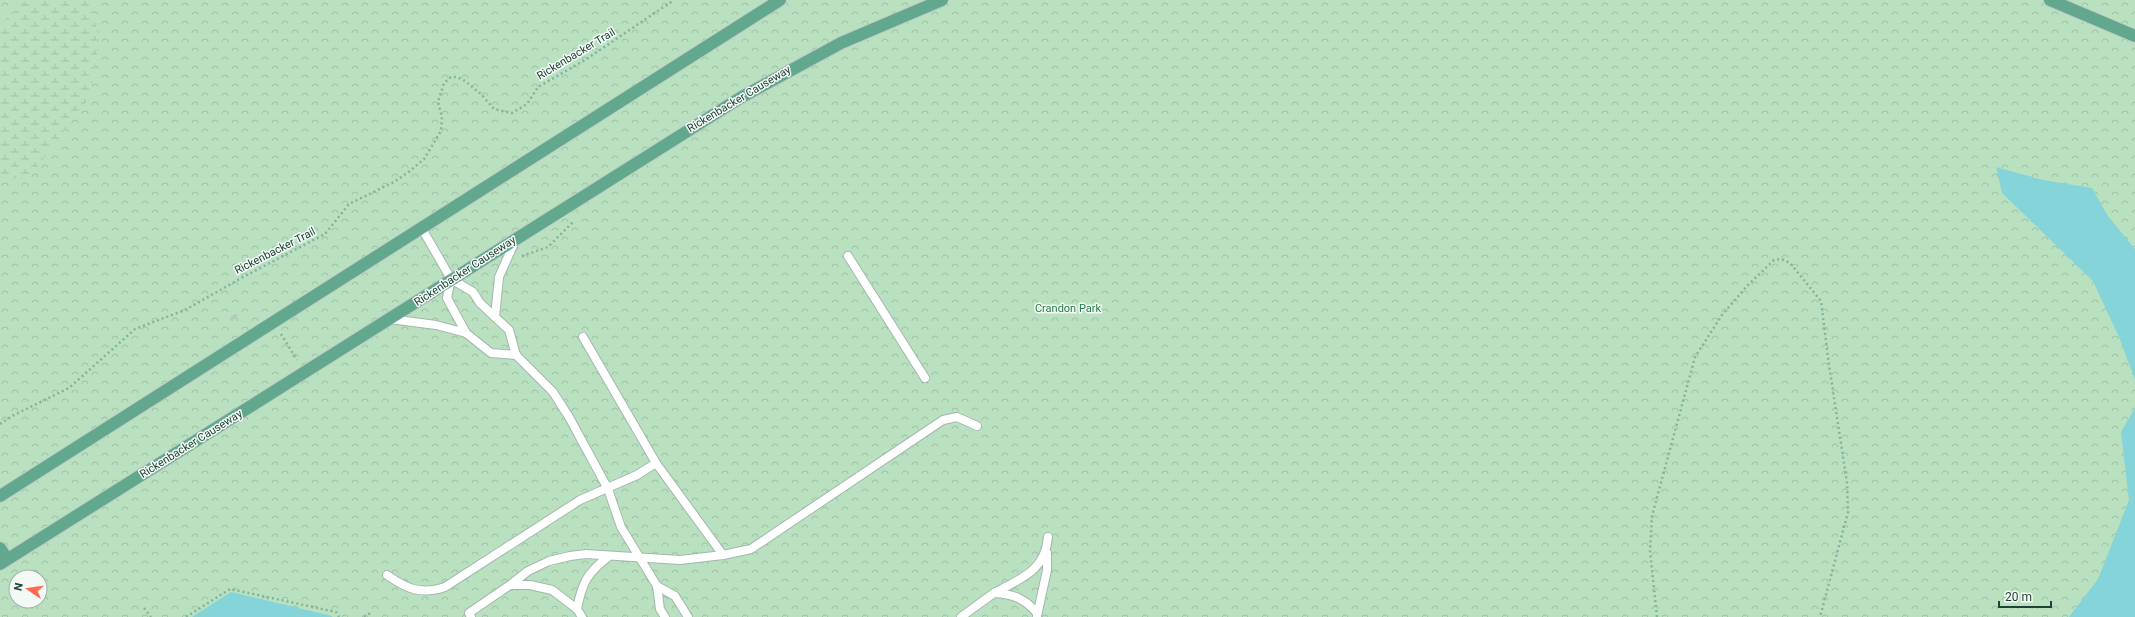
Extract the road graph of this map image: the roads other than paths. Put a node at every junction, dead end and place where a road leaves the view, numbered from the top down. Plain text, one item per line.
1 (780, 0) edge
2 (942, 0) edge
3 (2050, 0) edge
4 (2135, 36) edge
5 (421, 227) junction
6 (517, 238) junction
7 (848, 256) dead end
8 (451, 279) junction
9 (495, 316) junction
10 (390, 319) junction
11 (466, 333) junction
12 (583, 337) dead end
13 (516, 355) junction
14 (925, 378) dead end
15 (977, 426) dead end
16 (656, 463) junction
17 (608, 489) junction
18 (0, 496) edge
19 (0, 548) edge
20 (723, 555) junction
21 (641, 556) junction
22 (608, 557) junction
23 (4, 561) edge
24 (387, 575) dead end
25 (510, 585) junction
26 (657, 586) junction
27 (994, 593) junction
28 (577, 609) junction
29 (1037, 615) edge
30 (471, 617) edge
31 (582, 617) edge
32 (665, 617) edge
33 (688, 617) edge
34 (961, 617) edge

1 - 5 main road
2 - 6 main road, Rickenbacker Causeway
3 - 4 main road
5 - 8 lane
5 - 18 main road
6 - 8 main road, Rickenbacker Causeway
6 - 9 lane
7 - 14 lane
8 - 9 lane
8 - 10 main road, Rickenbacker Causeway
8 - 11 lane
9 - 13 lane
10 - 11 lane
10 - 23 main road, Rickenbacker Causeway
11 - 13 lane
12 - 16 lane
13 - 17 lane
15 - 20 lane
16 - 17 lane
16 - 20 lane
17 - 21 lane
17 - 24 lane
19 - 23 main road
20 - 21 lane
21 - 22 lane
21 - 26 lane
22 - 25 lane
22 - 28 lane
25 - 28 lane
25 - 30 lane
26 - 32 lane
26 - 33 lane
27 - 29 lane
27 - 29 lane
27 - 34 lane
28 - 31 lane

